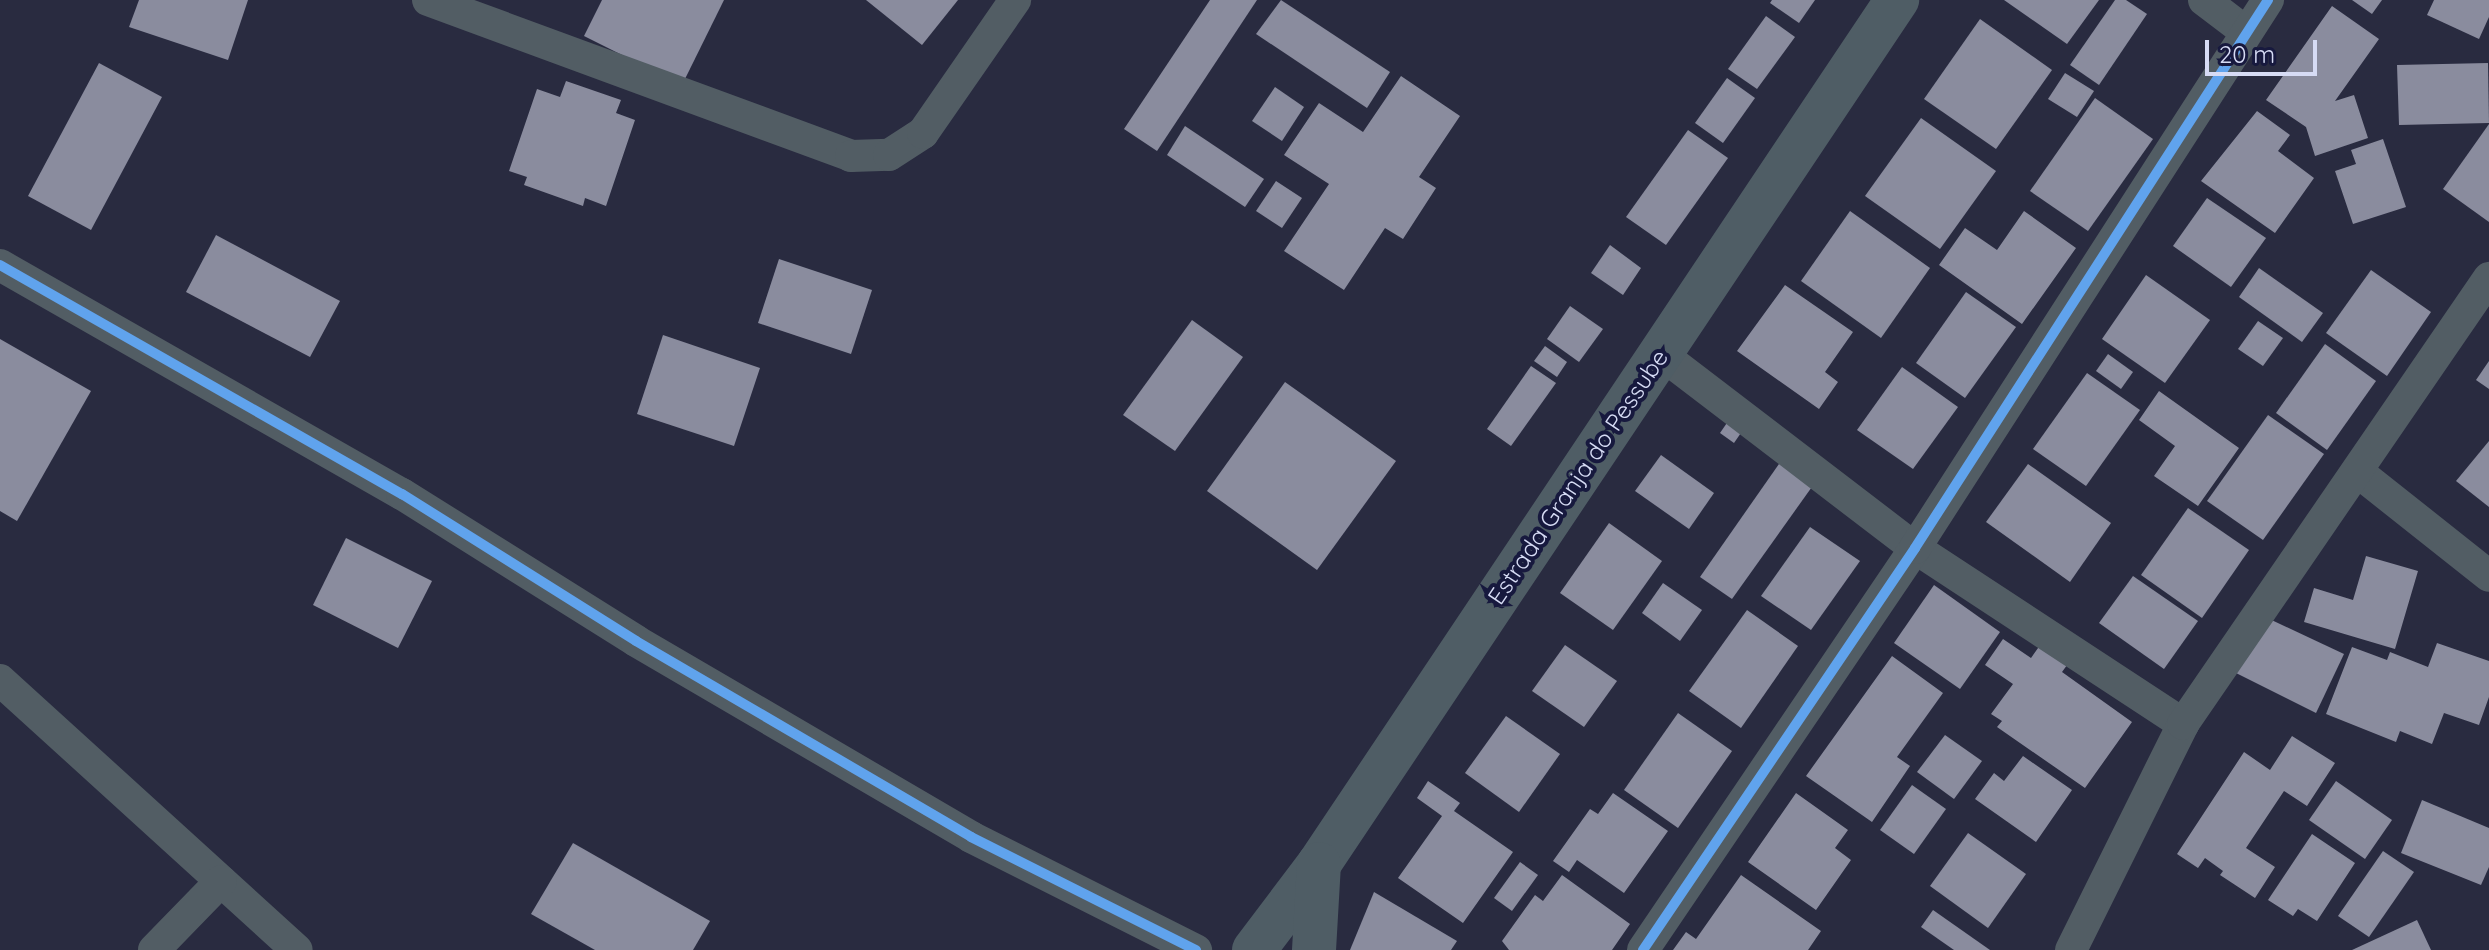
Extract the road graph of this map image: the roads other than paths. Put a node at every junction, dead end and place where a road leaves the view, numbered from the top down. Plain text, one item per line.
1 (428, 0) edge
2 (1015, 0) edge
3 (1897, 0) edge
4 (2204, 0) edge
5 (2268, 0) edge
6 (2246, 32) junction
7 (0, 265) edge
8 (2489, 278) edge
9 (1661, 354) junction
10 (2358, 472) junction
11 (1915, 548) junction
12 (2489, 576) edge
13 (0, 680) edge
14 (2183, 724) junction
15 (1319, 864) junction
16 (221, 881) junction
17 (154, 950) edge
18 (297, 950) edge
19 (1196, 950) edge
20 (1254, 950) edge
21 (1314, 950) edge
22 (1643, 950) edge
23 (2071, 950) edge

1 - 2 street
3 - 9 main road, Estrada Granja do Pessube
4 - 6 street
5 - 6 street
6 - 11 street
7 - 19 street
8 - 10 street
9 - 11 street
9 - 15 main road, Estrada Granja do Pessube
10 - 12 street
10 - 14 street
11 - 14 street
11 - 22 street
13 - 16 street
14 - 23 street
15 - 20 main road, Estrada Granja do Pessube
15 - 21 main road
16 - 17 street
16 - 18 street

